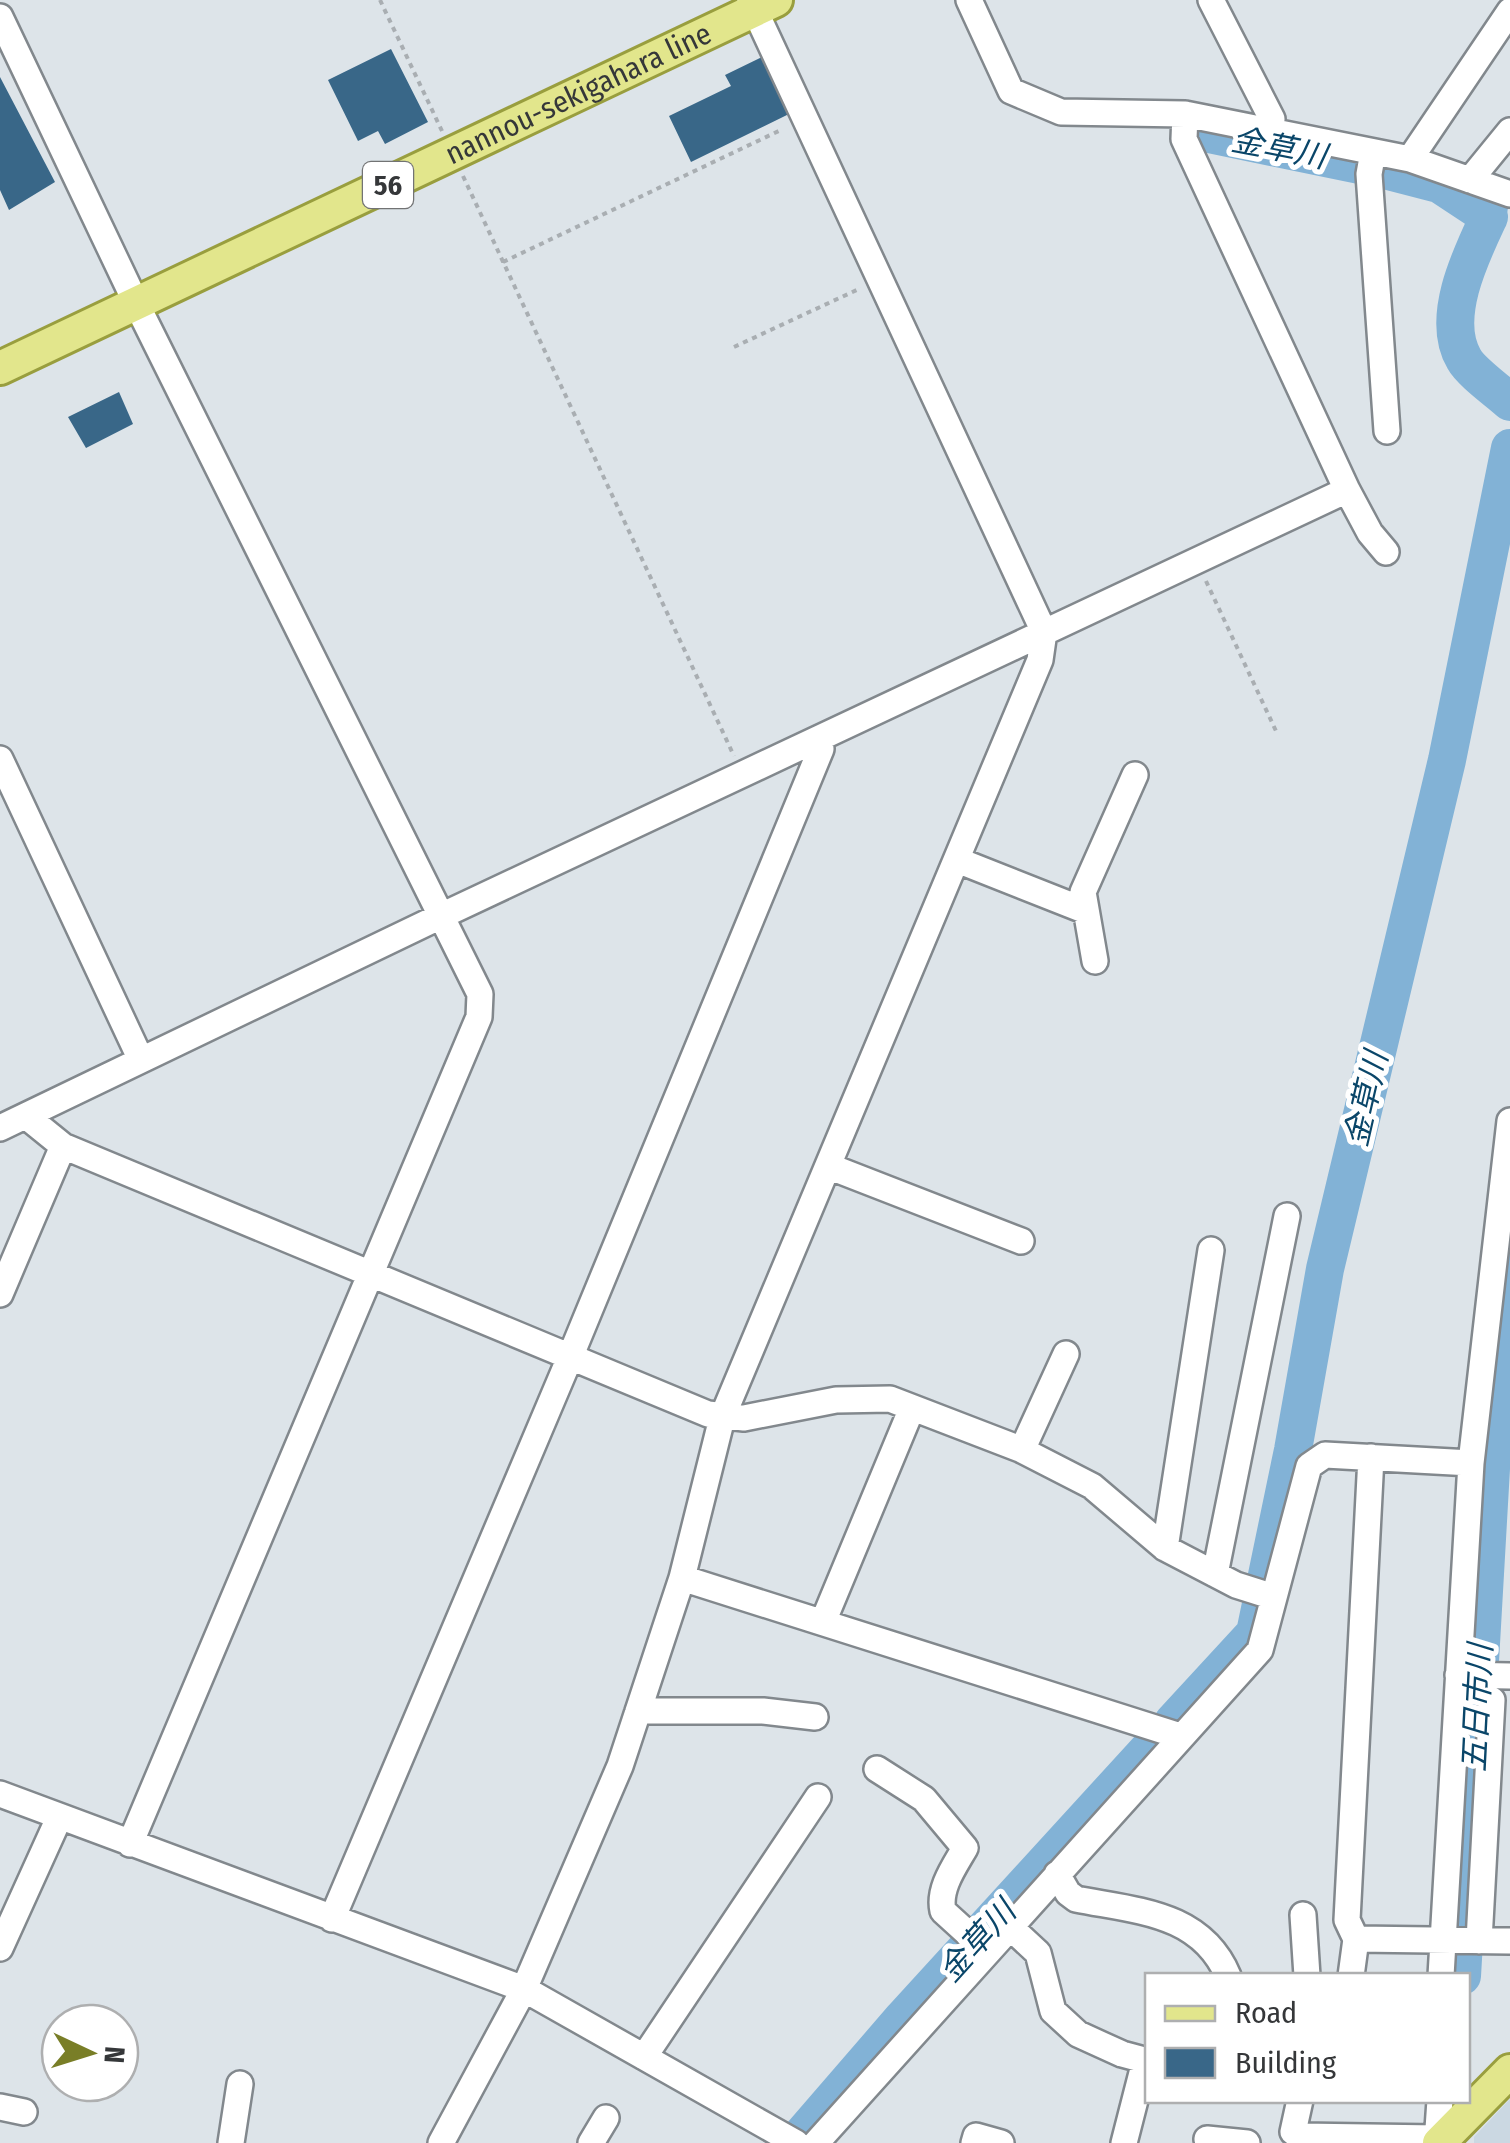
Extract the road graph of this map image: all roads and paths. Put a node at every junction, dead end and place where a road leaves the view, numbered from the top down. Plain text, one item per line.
1 (380, 0) edge
2 (969, 0) edge
3 (1210, 0) edge
4 (760, 3) edge
5 (1510, 11) edge
6 (0, 17) edge
7 (1185, 114) junction
8 (806, 118) junction
9 (1271, 132) junction
10 (1510, 132) edge
11 (1372, 152) junction
12 (452, 154) junction
13 (1410, 160) junction
14 (1470, 180) junction
15 (1510, 194) edge
16 (503, 262) junction
17 (880, 280) junction
18 (137, 304) junction
19 (734, 348) dead end
20 (0, 368) edge
21 (1388, 431) dead end
22 (1347, 490) junction
23 (1386, 552) dead end
24 (1197, 561) junction
25 (1044, 632) junction
26 (1276, 731) dead end
27 (820, 739) junction
28 (0, 759) edge
29 (742, 773) junction
30 (1135, 775) dead end
31 (957, 860) junction
32 (1086, 911) junction
33 (442, 916) junction
34 (1095, 961) dead end
35 (140, 1060) junction
36 (26, 1116) junction
37 (1510, 1121) edge
38 (0, 1128) edge
39 (63, 1146) junction
40 (828, 1166) junction
41 (1286, 1216) dead end
42 (1021, 1241) dead end
43 (1212, 1250) dead end
44 (370, 1272) junction
45 (0, 1294) edge
46 (1066, 1354) dead end
47 (571, 1355) junction
48 (912, 1408) junction
49 (722, 1418) junction
50 (1022, 1450) junction
51 (1371, 1457) junction
52 (1470, 1463) junction
53 (1165, 1548) junction
54 (1214, 1574) junction
55 (682, 1578) junction
56 (1265, 1593) junction
57 (823, 1622) junction
58 (1458, 1675) junction
59 (1510, 1676) edge
60 (1492, 1700) dead end
61 (638, 1711) junction
62 (815, 1718) dead end
63 (1180, 1736) junction
64 (877, 1769) dead end
65 (0, 1794) edge
66 (818, 1797) dead end
67 (1498, 1805) edge
68 (59, 1818) junction
69 (130, 1844) junction
70 (1057, 1874) junction
71 (1303, 1915) dead end
72 (332, 1918) junction
73 (1010, 1927) junction
74 (1356, 1939) junction
75 (1442, 1942) junction
76 (1479, 1942) junction
77 (1510, 1942) edge
78 (979, 1944) junction
79 (0, 1948) edge
80 (1227, 1973) edge
81 (1307, 1973) edge
82 (1350, 1973) edge
83 (1442, 1973) edge
84 (524, 1989) junction
85 (644, 2057) junction
86 (1145, 2061) edge
87 (1145, 2065) edge
88 (1510, 2071) edge
89 (240, 2084) dead end
90 (1299, 2103) edge
91 (1313, 2103) edge
92 (606, 2118) dead end
93 (1442, 2130) edge
94 (1207, 2140) dead end
95 (1298, 2140) edge
96 (231, 2143) edge
97 (441, 2143) edge
98 (591, 2143) edge
99 (796, 2143) edge
100 (816, 2143) edge
101 (974, 2143) edge
102 (1001, 2143) edge
103 (1124, 2143) edge
104 (1247, 2143) edge

1 - 12 path
2 - 7 street
3 - 9 street
4 - 8 street
4 - 12 main road, nannou-sekigahara line / 56
5 - 13 street
6 - 18 street
7 - 9 street
7 - 22 street
8 - 16 path
8 - 17 street
9 - 11 street
10 - 14 street
11 - 13 street
11 - 21 street
12 - 16 path
12 - 18 main road, nannou-sekigahara line / 56
13 - 14 street
14 - 15 street
16 - 29 path
17 - 19 path
17 - 25 street
18 - 20 main road, nannou-sekigahara line / 56
18 - 33 street
22 - 23 street
22 - 24 street
24 - 25 street
24 - 26 path
25 - 27 street
25 - 31 street
27 - 29 street
27 - 47 street
28 - 35 street
29 - 33 street
30 - 32 street
31 - 32 street
31 - 40 street
32 - 34 street
33 - 35 street
33 - 44 street
35 - 36 street
36 - 38 street
36 - 39 street
37 - 52 street
39 - 44 street
39 - 45 street
40 - 42 street
40 - 49 street
41 - 54 street
43 - 53 street
44 - 47 street
44 - 69 street
46 - 50 street
47 - 49 street
47 - 72 street
48 - 49 street
48 - 50 street
48 - 57 street
49 - 55 street
50 - 53 street
51 - 52 street
51 - 56 street
51 - 74 street
52 - 58 street
53 - 54 street
54 - 56 street
55 - 57 street
55 - 61 street
56 - 63 street
57 - 63 street
58 - 59 street
58 - 75 street
60 - 67 street
61 - 62 street
61 - 84 street
63 - 70 street
64 - 78 street
65 - 68 street
66 - 85 street
67 - 76 street
68 - 69 street
68 - 79 street
69 - 72 street
70 - 73 street
70 - 80 street
71 - 81 street
72 - 84 street
73 - 78 street
73 - 86 street
74 - 75 street
74 - 82 street
75 - 76 street
75 - 83 street
76 - 77 street
78 - 100 street
84 - 85 street
84 - 97 street
85 - 99 street
87 - 103 street
88 - 93 main road
89 - 96 street
90 - 95 street
91 - 95 street
92 - 98 street
93 - 95 street
94 - 104 street
101 - 102 street

